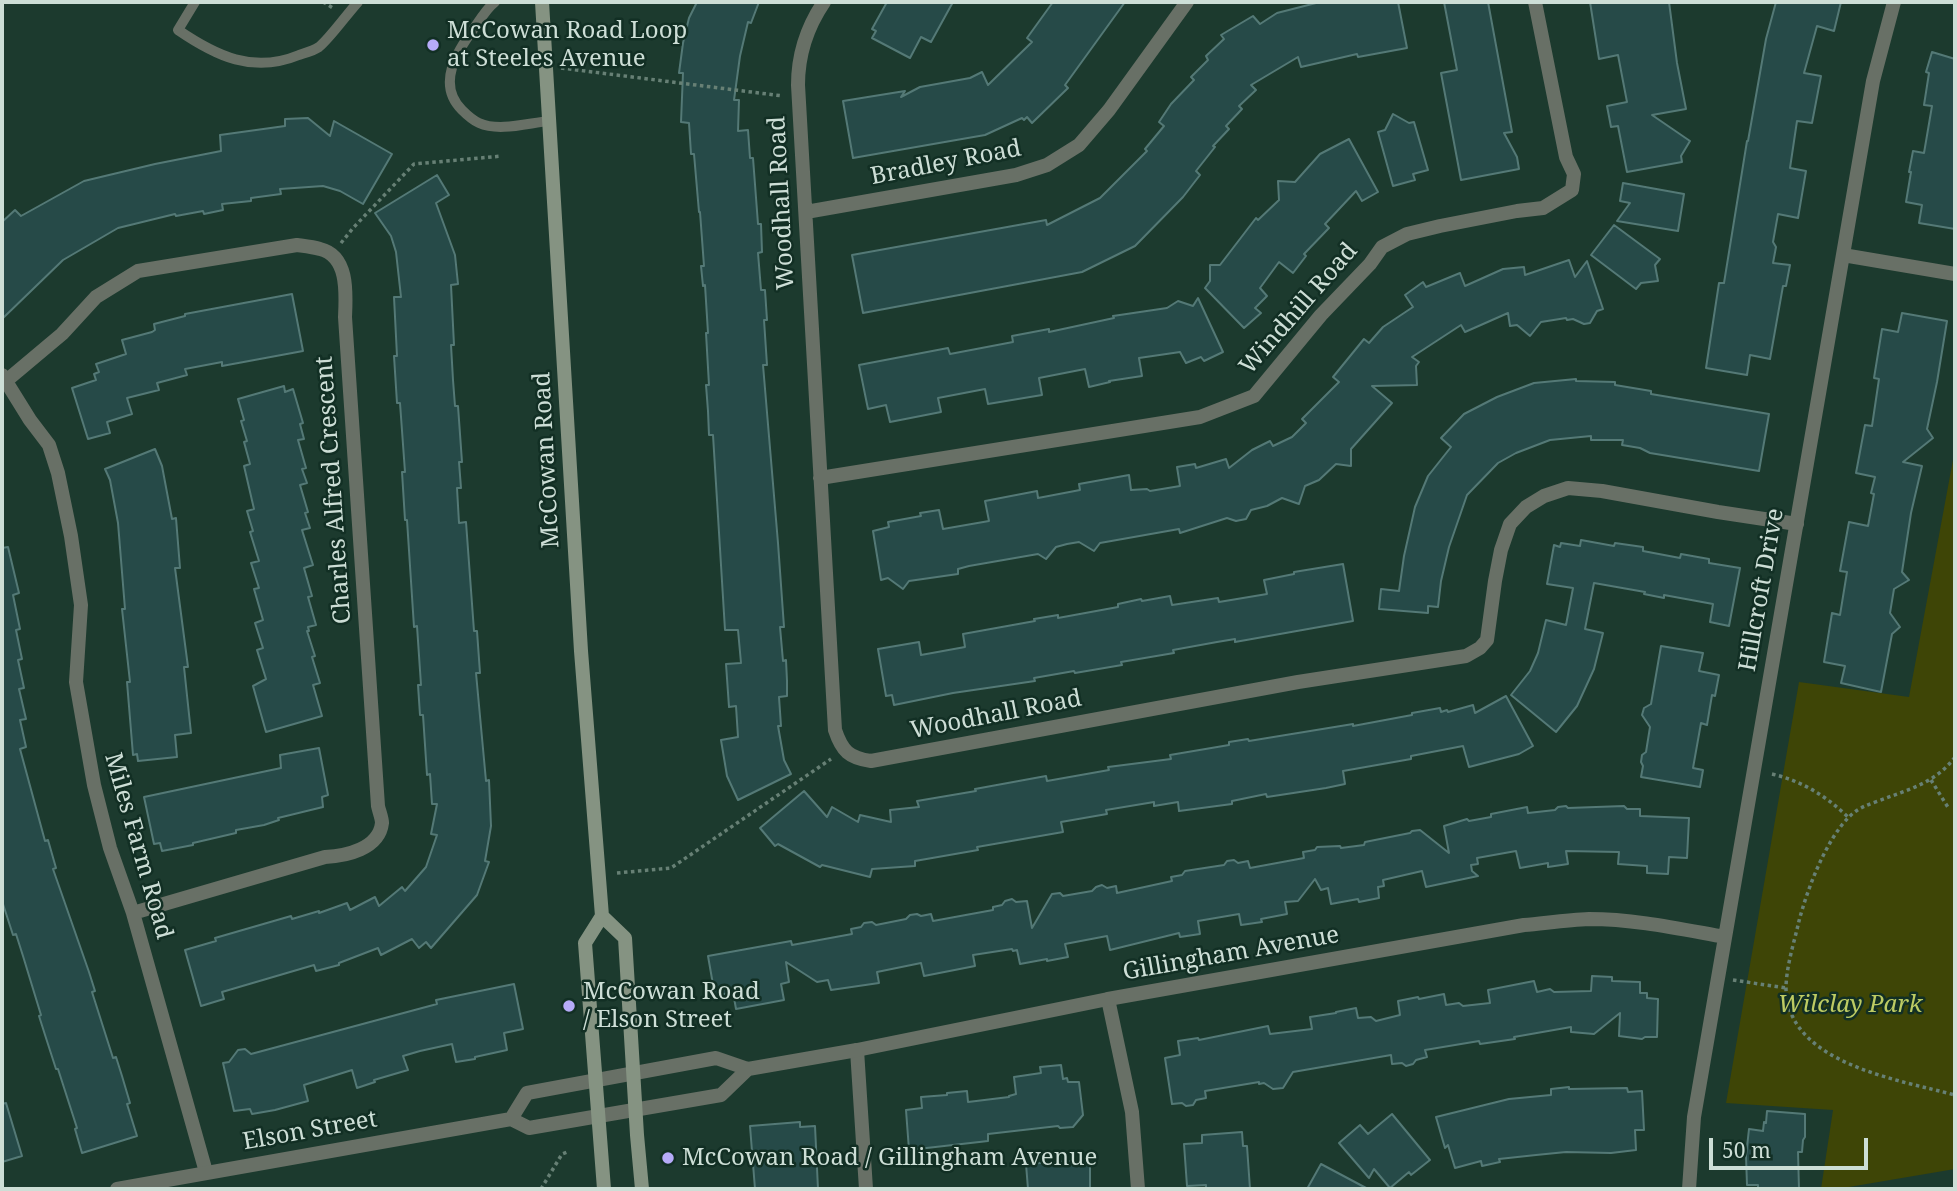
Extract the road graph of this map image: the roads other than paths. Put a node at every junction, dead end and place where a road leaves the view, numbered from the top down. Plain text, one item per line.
1 (195, 2) edge
2 (358, 2) edge
3 (495, 2) edge
4 (542, 2) edge
5 (824, 2) edge
6 (1186, 2) edge
7 (1535, 2) edge
8 (1894, 2) edge
9 (549, 121) junction
10 (806, 212) junction
11 (1843, 255) junction
12 (1955, 274) edge
13 (4, 378) edge
14 (820, 478) junction
15 (1797, 524) junction
16 (133, 913) junction
17 (602, 916) junction
18 (1725, 937) junction
19 (1108, 999) junction
20 (857, 1050) junction
21 (748, 1069) junction
22 (633, 1073) junction
23 (596, 1081) junction
24 (636, 1110) junction
25 (598, 1116) junction
26 (510, 1119) junction
27 (206, 1172) junction
28 (117, 1189) edge
29 (604, 1189) edge
30 (642, 1189) edge
31 (866, 1189) edge
32 (1139, 1189) edge
33 (1689, 1189) edge

1 - 2 lane
3 - 9 lane
4 - 9 main road, McCowan Road
5 - 10 street, Woodhall Road
6 - 10 street, Bradley Road
7 - 14 street, Windhill Road
8 - 11 street, Hillcroft Drive
9 - 17 main road, McCowan Road
10 - 14 street, Woodhall Road
11 - 12 street
11 - 15 street, Hillcroft Drive
13 - 16 street, Miles Farm Road
13 - 16 street, Charles Alfred Crescent
14 - 15 street, Woodhall Road
15 - 18 street, Hillcroft Drive
16 - 27 street, Miles Farm Road
17 - 22 main road
17 - 23 main road
18 - 19 street, Gillingham Avenue
18 - 33 street, Hillcroft Drive
19 - 20 street, Gillingham Avenue
19 - 32 street
20 - 21 street, Gillingham Avenue
20 - 31 street
21 - 22 street, Gillingham Avenue
21 - 24 street
22 - 23 street, Gillingham Avenue
22 - 24 main road
23 - 25 main road
23 - 26 street
24 - 25 street, Elson Street
24 - 30 main road
25 - 26 street, Elson Street
25 - 29 main road
26 - 27 street, Elson Street
27 - 28 street, Elson Street

